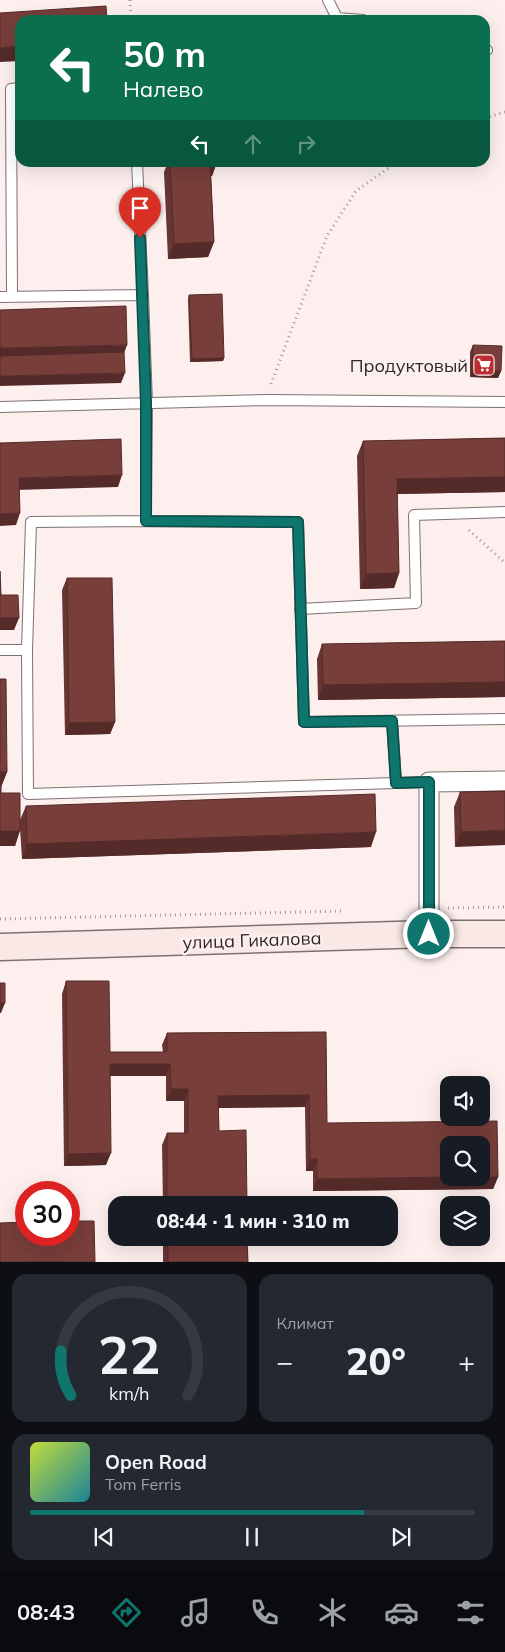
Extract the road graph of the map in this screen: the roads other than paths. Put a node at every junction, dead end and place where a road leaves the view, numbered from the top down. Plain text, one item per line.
1 (328, 0) edge
2 (335, 15) edge
3 (15, 88) edge
4 (137, 167) edge
5 (143, 295) junction
6 (0, 297) edge
7 (12, 297) junction
8 (505, 402) edge
9 (146, 403) junction
10 (0, 407) edge
11 (505, 512) edge
12 (146, 521) junction
13 (300, 609) junction
14 (0, 650) edge
15 (27, 650) junction
16 (505, 719) edge
17 (392, 721) junction
18 (505, 781) edge
19 (429, 782) junction
20 (396, 783) junction
21 (429, 934) junction
22 (505, 934) edge
23 (0, 947) edge

1 - 2 lane
3 - 7 lane
4 - 5 lane
5 - 7 lane
5 - 9 lane
6 - 7 lane
8 - 9 lane
9 - 10 lane
9 - 12 lane
11 - 13 lane
12 - 13 lane
12 - 15 lane
13 - 17 lane
14 - 15 lane
15 - 20 lane
16 - 17 lane
17 - 20 lane
18 - 19 street
19 - 20 lane
19 - 21 street
21 - 22 main road, улица Гикалова
21 - 23 main road, улица Гикалова

